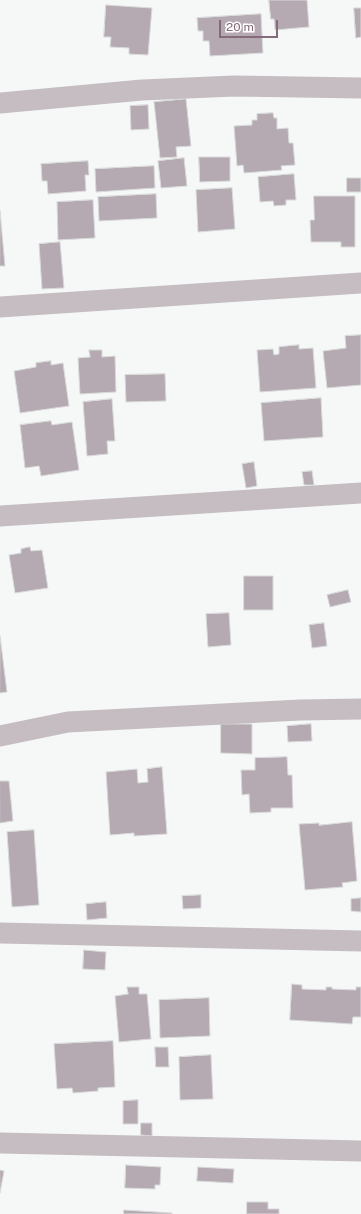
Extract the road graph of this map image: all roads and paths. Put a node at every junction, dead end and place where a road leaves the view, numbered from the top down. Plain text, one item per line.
1 (361, 88) edge
2 (0, 103) edge
3 (361, 283) edge
4 (0, 307) edge
5 (361, 494) edge
6 (0, 516) edge
7 (361, 709) edge
8 (0, 736) edge
9 (0, 933) edge
10 (361, 942) edge
11 (0, 1143) edge
12 (361, 1151) edge

1 - 2 street
3 - 4 street
5 - 6 street
7 - 8 street
9 - 10 street
11 - 12 street

